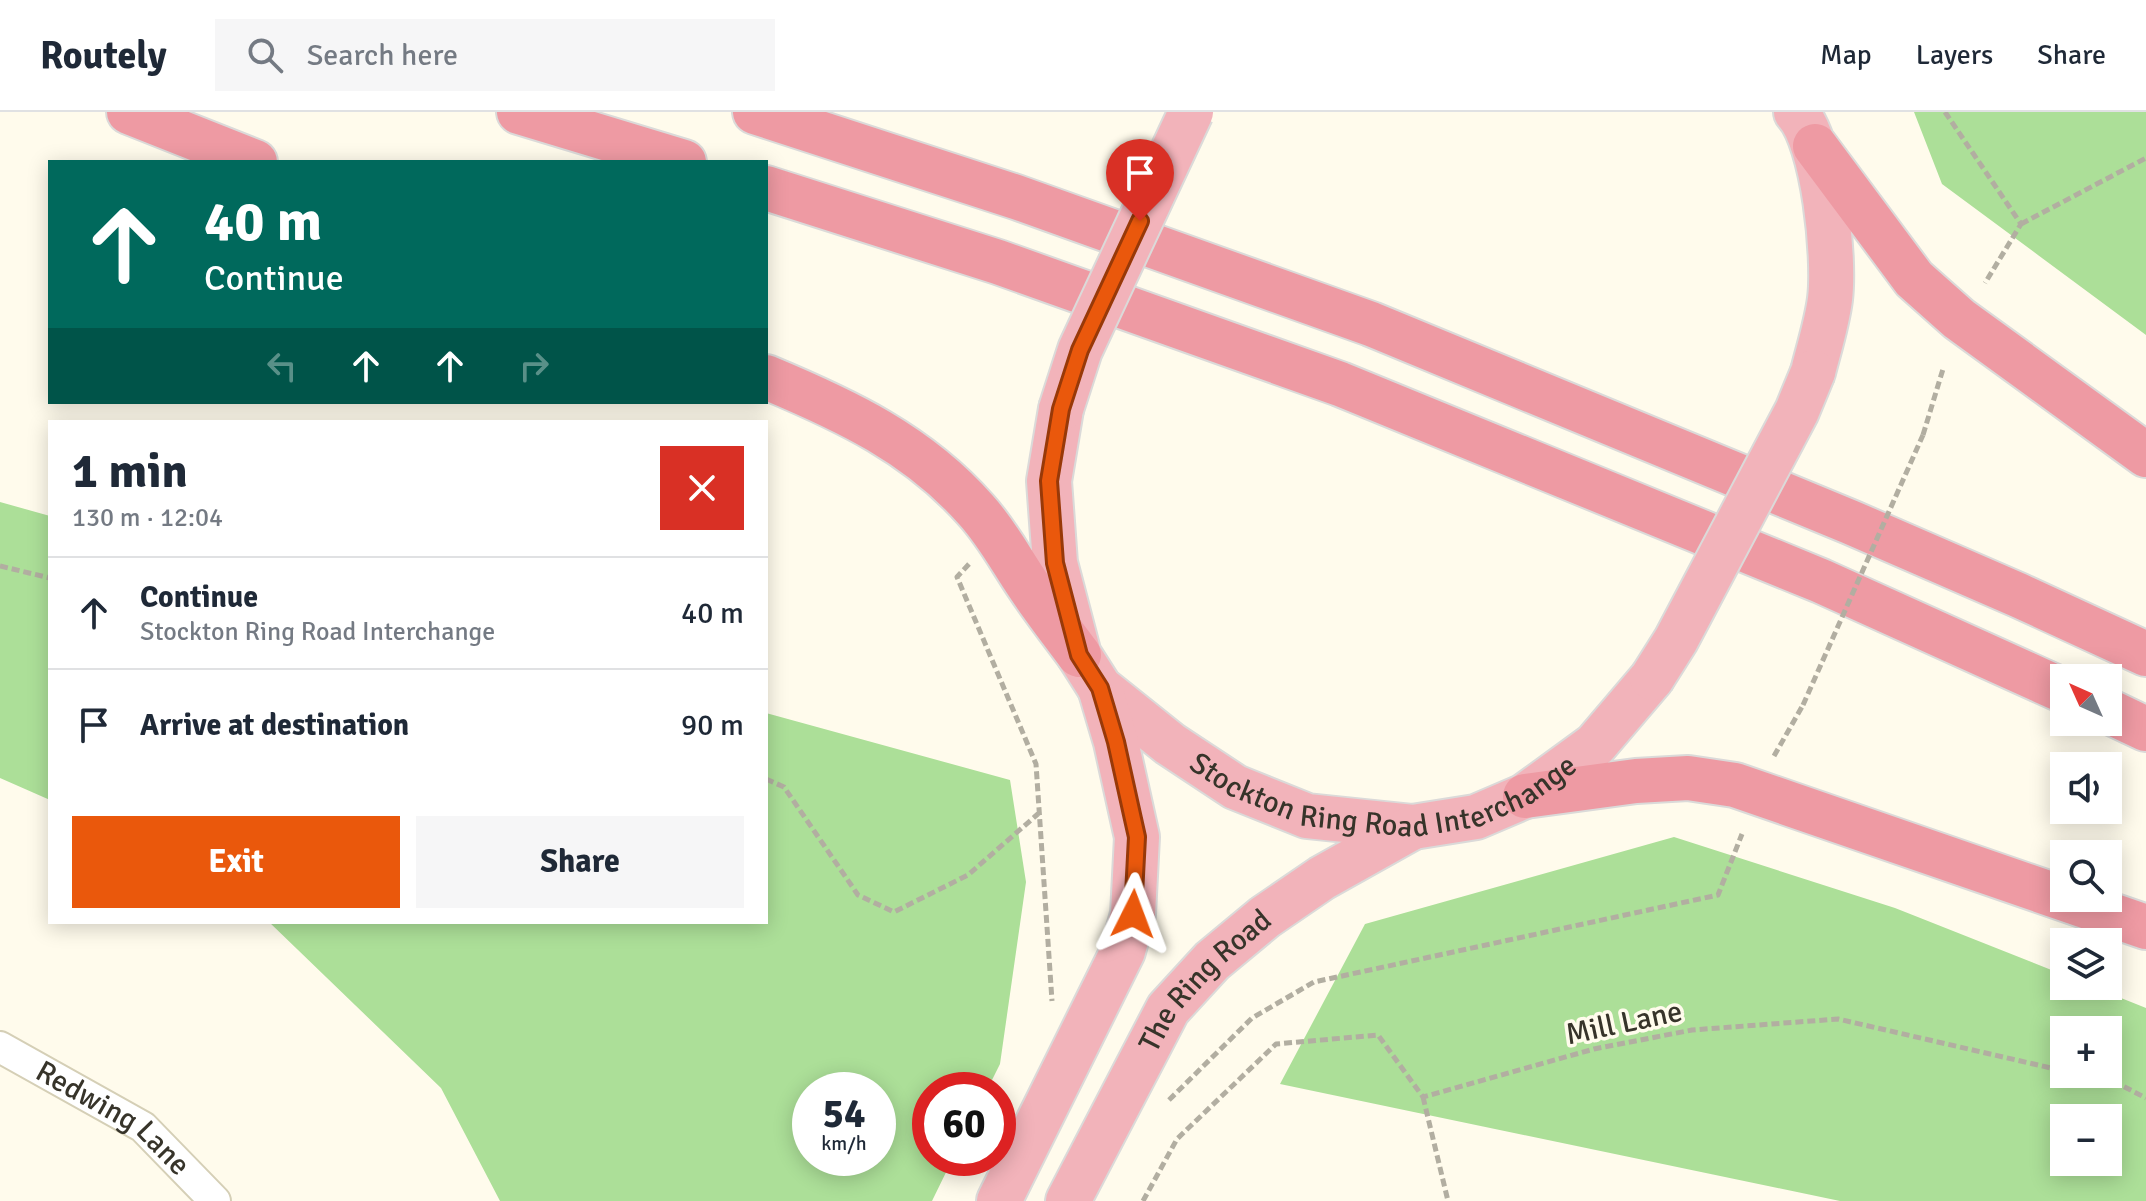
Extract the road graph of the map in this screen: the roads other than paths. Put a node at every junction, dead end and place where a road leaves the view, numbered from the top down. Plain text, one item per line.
1 (129, 112) edge
2 (519, 112) edge
3 (755, 112) edge
4 (1191, 112) edge
5 (1804, 122) edge
6 (250, 160) edge
7 (677, 160) edge
8 (768, 189) edge
9 (768, 378) edge
10 (2146, 455) edge
11 (2146, 654) edge
12 (1090, 672) junction
13 (2050, 685) edge
14 (2122, 718) edge
15 (2146, 729) edge
16 (1525, 796) junction
17 (1413, 827) junction
18 (2146, 927) edge
19 (0, 1047) edge
20 (215, 1201) edge
21 (999, 1201) edge
22 (1068, 1201) edge

1 - 6 highway
2 - 7 highway
3 - 11 highway
4 - 12 main road, bridge
5 - 10 highway
5 - 16 main road, Stockton Ring Road Interchange, bridge
8 - 13 highway
9 - 12 highway
12 - 17 main road, Stockton Ring Road Interchange
12 - 21 main road
14 - 15 highway
16 - 17 main road, Stockton Ring Road Interchange
16 - 18 highway
17 - 22 main road, The Ring Road
19 - 20 street, Redwing Lane

